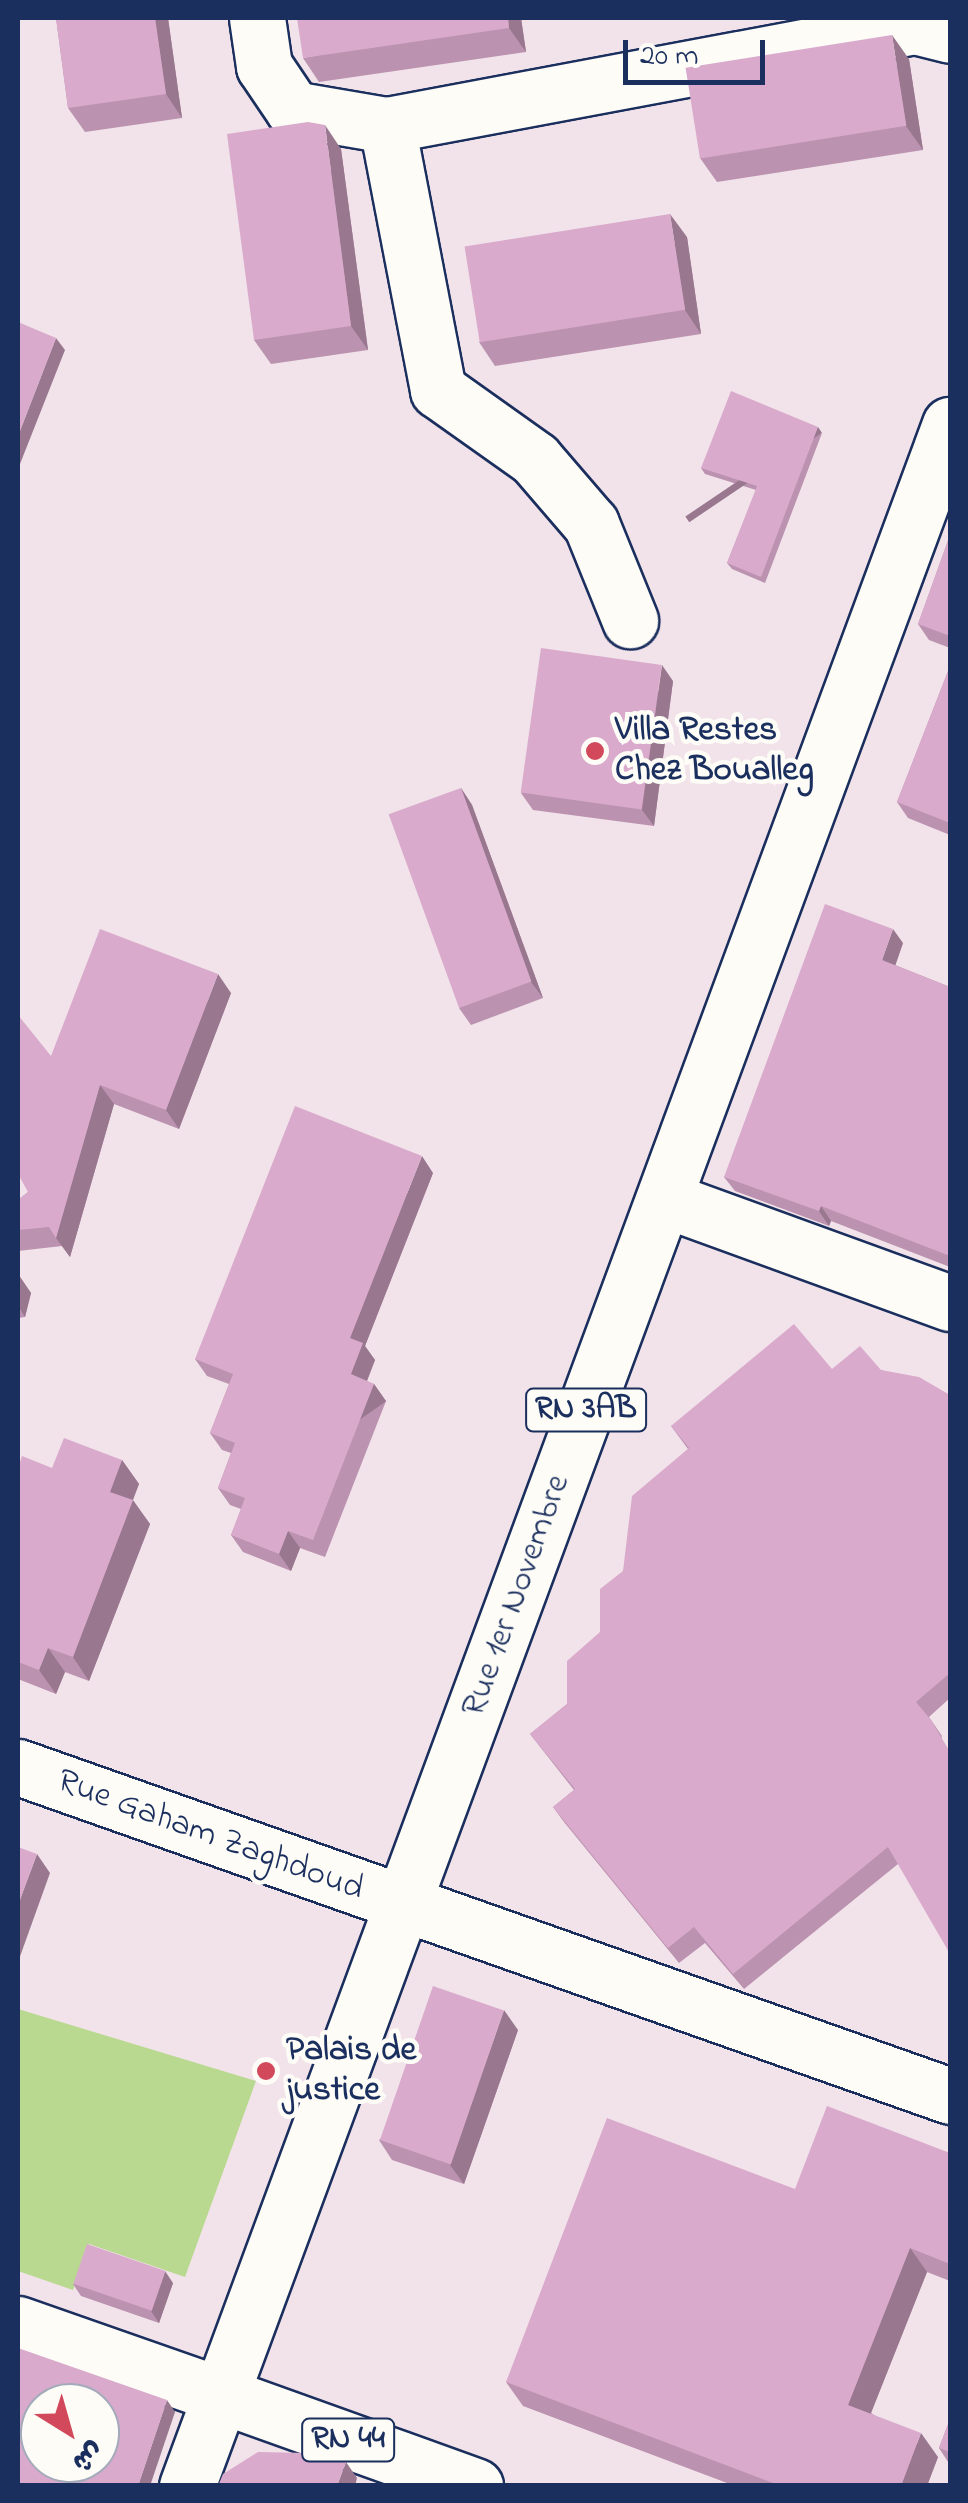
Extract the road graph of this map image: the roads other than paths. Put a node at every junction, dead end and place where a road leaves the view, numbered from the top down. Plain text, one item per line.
1 (256, 18) edge
2 (950, 35) edge
3 (387, 125) junction
4 (950, 425) edge
5 (630, 620) dead end
6 (664, 1199) junction
7 (950, 1303) edge
8 (18, 1767) edge
9 (402, 1906) junction
10 (950, 2096) edge
11 (18, 2324) edge
12 (221, 2395) junction
13 (187, 2486) edge
14 (475, 2486) edge

1 - 3 street
2 - 3 street
3 - 5 street
4 - 6 street, Rue 1er Novembre / RN 3AB
6 - 7 street
6 - 9 street, Rue 1er Novembre / RN 3AB
8 - 9 street, Rue Gaham Zaghdoud
9 - 10 street, Rue Gaham Zaghdoud
9 - 12 street, Rue 1er Novembre / RN 3AB
11 - 12 street
12 - 13 street, Rue 1er Novembre
12 - 14 street, RN 44

